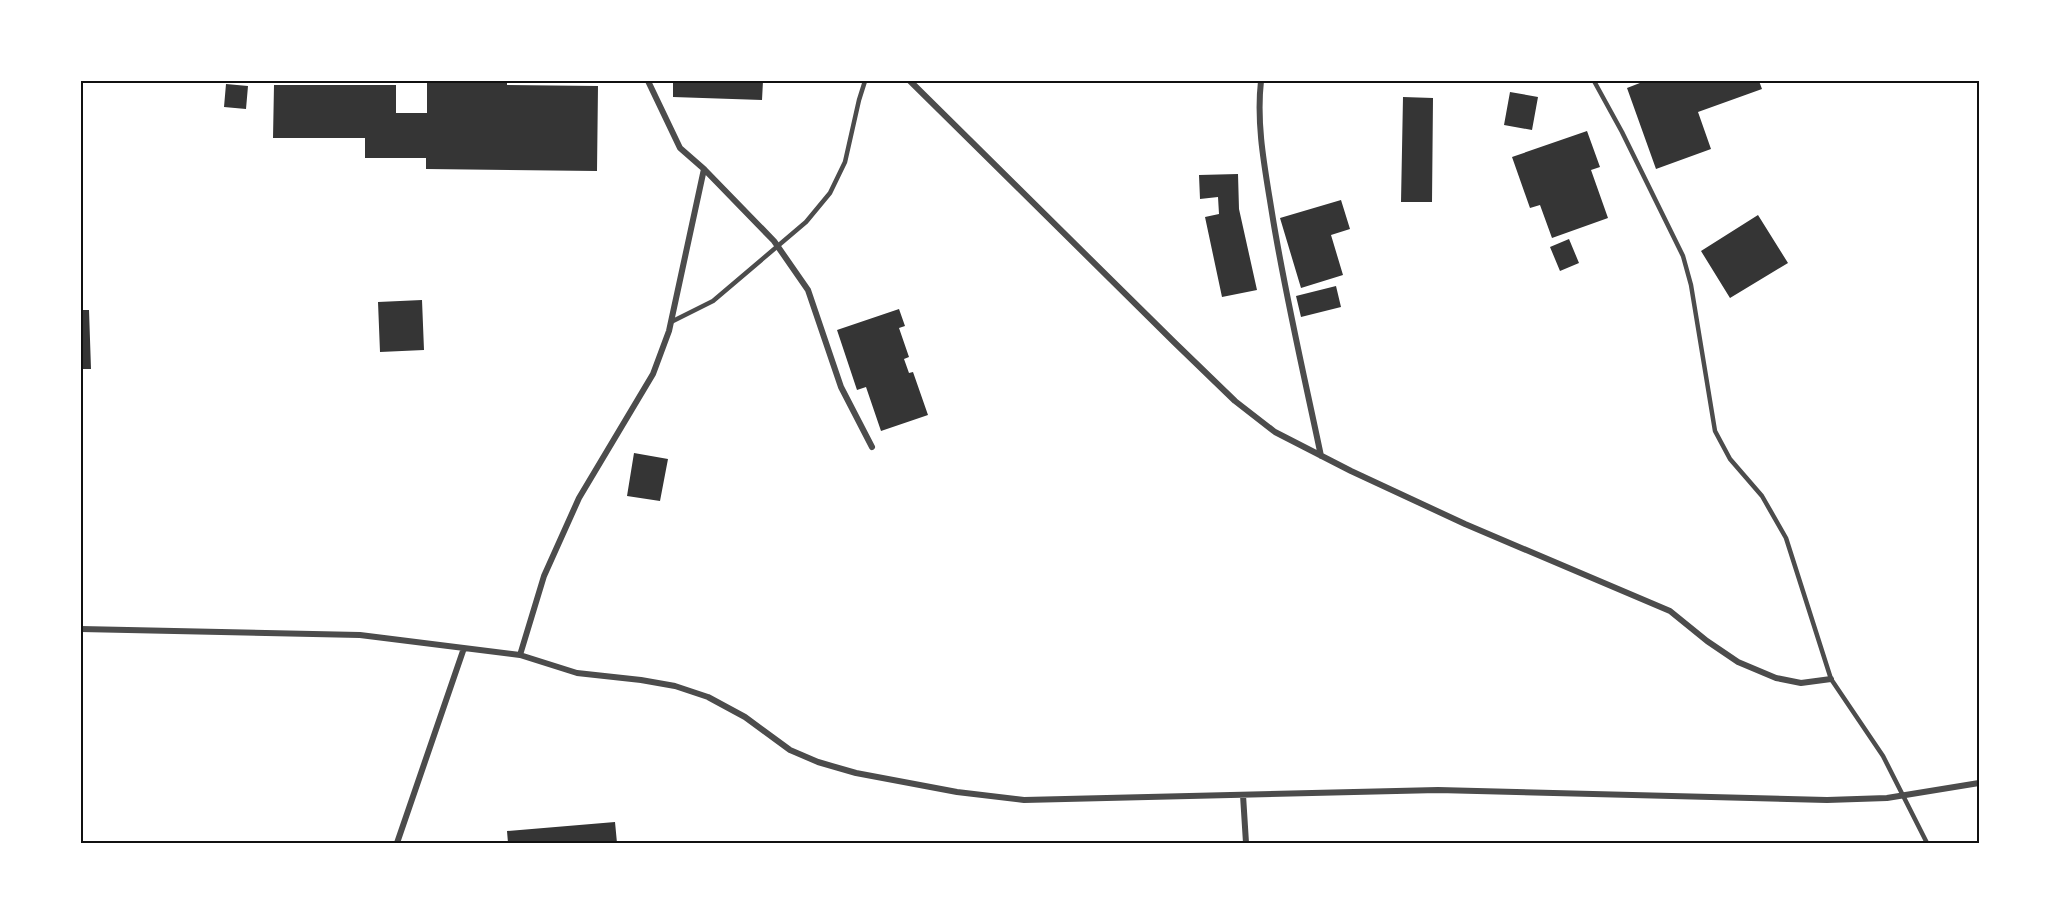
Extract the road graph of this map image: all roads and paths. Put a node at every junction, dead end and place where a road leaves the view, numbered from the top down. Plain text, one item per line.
1 (648, 81) edge
2 (865, 81) edge
3 (910, 81) edge
4 (1261, 81) edge
5 (1594, 81) edge
6 (704, 170) junction
7 (778, 247) junction
8 (671, 322) junction
9 (872, 447) dead end
10 (1321, 456) junction
11 (81, 629) edge
12 (464, 648) junction
13 (520, 655) junction
14 (1831, 679) junction
15 (1979, 783) edge
16 (1243, 795) junction
17 (1902, 796) junction
18 (397, 843) edge
19 (1246, 843) edge
20 (1927, 843) edge

1 - 6 street
2 - 7 lane
3 - 10 street
4 - 10 street
5 - 14 lane
6 - 7 street
6 - 8 street
7 - 8 lane
7 - 9 street
8 - 13 street
10 - 14 street
11 - 12 street
12 - 13 street
12 - 18 street
13 - 16 street
14 - 17 lane
15 - 17 street
16 - 17 street
16 - 19 street
17 - 20 lane

